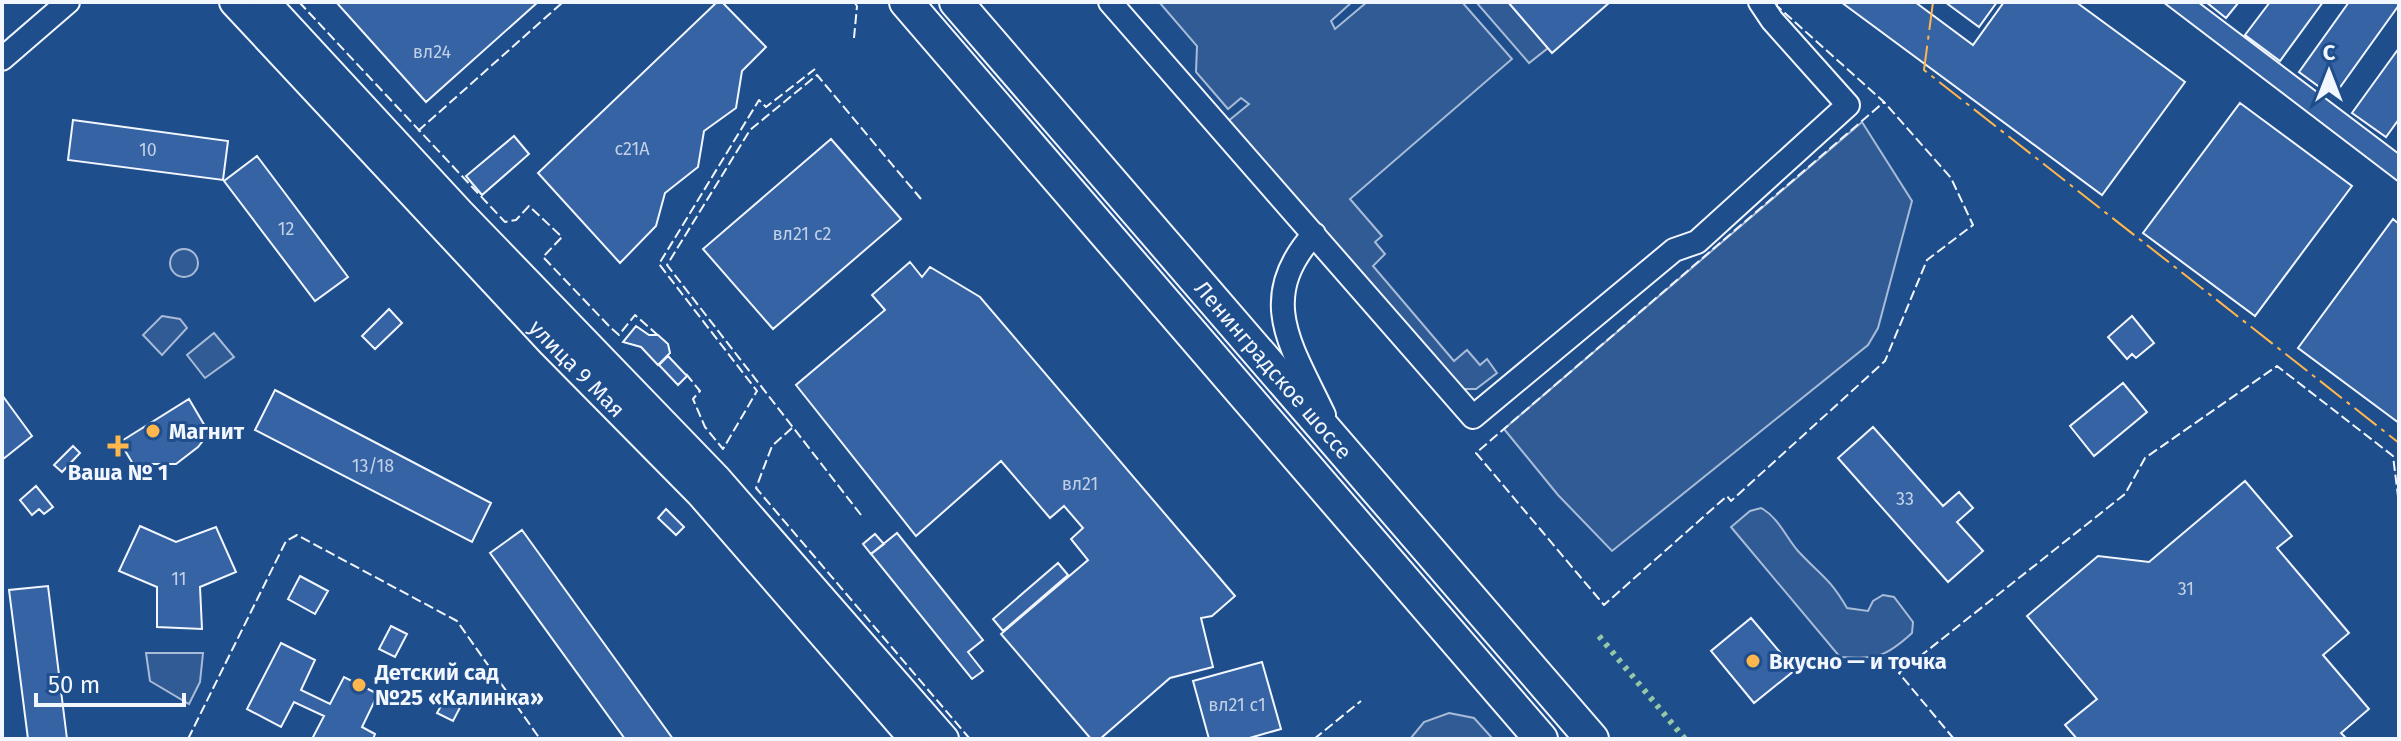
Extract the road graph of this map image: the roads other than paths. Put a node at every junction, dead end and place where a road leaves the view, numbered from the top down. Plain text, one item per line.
1 (68, 2) edge
2 (234, 2) edge
3 (265, 2) edge
4 (906, 2) edge
5 (956, 2) edge
6 (1110, 2) edge
7 (1760, 2) edge
8 (2, 59) edge
9 (1314, 234) junction
10 (1334, 438) junction
11 (914, 739) edge
12 (944, 739) edge
13 (1541, 739) edge
14 (1592, 739) edge

1 - 8 street
2 - 11 main road, улица 9 Мая
3 - 12 main road, улица 9 Мая
4 - 13 highway, Ленинградское шоссе
5 - 10 highway, Ленинградское шоссе
6 - 9 street
7 - 9 street
9 - 10 street
10 - 14 highway, Ленинградское шоссе

